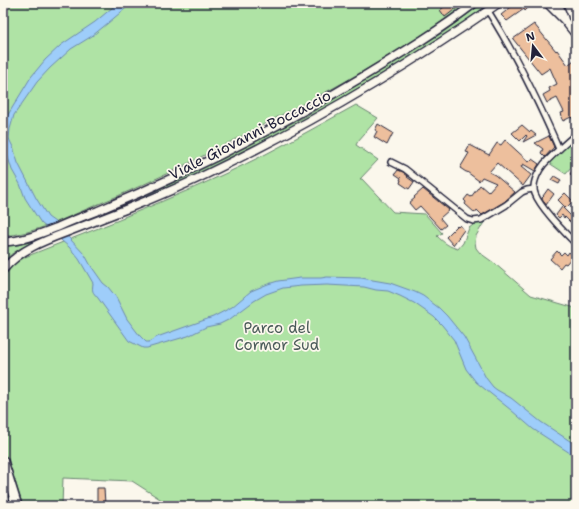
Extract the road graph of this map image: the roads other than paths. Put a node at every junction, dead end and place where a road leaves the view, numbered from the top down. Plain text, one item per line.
1 (475, 3) edge
2 (499, 3) edge
3 (547, 3) edge
4 (558, 3) edge
5 (488, 11) junction
6 (564, 20) junction
7 (576, 35) edge
8 (576, 134) edge
9 (559, 149) junction
10 (391, 162) dead end
11 (534, 189) junction
12 (3, 242) edge
13 (576, 244) edge
14 (3, 270) edge
15 (3, 461) edge
16 (3, 501) edge
17 (6, 506) edge
18 (17, 506) edge

1 - 12 main road, Viale Giovanni Boccaccio
2 - 5 main road, Viale Giovanni Boccaccio
3 - 6 main road
4 - 6 main road
5 - 9 street
5 - 14 main road, Viale Giovanni Boccaccio
6 - 7 main road
8 - 9 street
9 - 11 street
10 - 11 street
11 - 13 street
15 - 18 highway
16 - 17 highway

